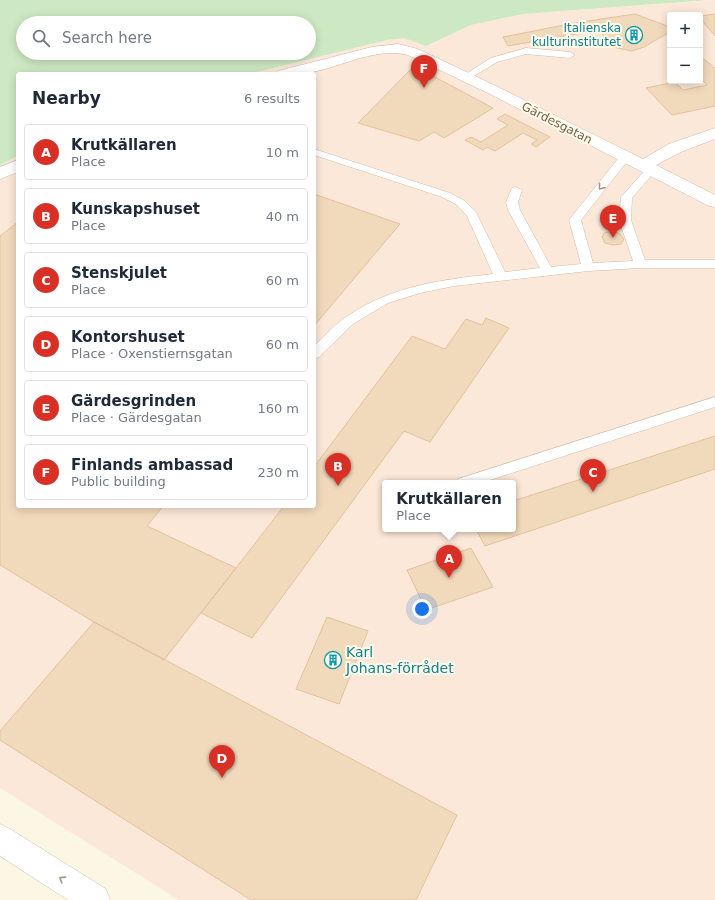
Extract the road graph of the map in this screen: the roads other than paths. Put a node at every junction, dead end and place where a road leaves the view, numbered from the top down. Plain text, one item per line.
1 (570, 55) dead end
2 (291, 72) edge
3 (466, 77) junction
4 (715, 133) edge
5 (316, 153) edge
6 (625, 157) junction
7 (16, 166) edge
8 (647, 168) junction
9 (0, 174) edge
10 (516, 190) dead end
11 (715, 202) edge
12 (640, 264) junction
13 (715, 264) edge
14 (588, 267) junction
15 (548, 272) junction
16 (501, 277) junction
17 (316, 352) edge
18 (715, 402) edge
19 (472, 480) edge
20 (0, 839) edge
21 (95, 900) edge

1 - 3 lane
2 - 3 street, Gärdesgatan
3 - 6 street, Gärdesgatan
4 - 8 street
5 - 16 lane
6 - 8 street, Gärdesgatan
6 -> 14 lane
7 - 9 street
8 - 11 street, Gärdesgatan
8 - 12 lane
10 - 15 lane
12 - 13 lane
12 - 14 lane
14 - 15 lane
15 - 16 lane
16 - 17 lane
18 - 19 lane
21 -> 20 street

